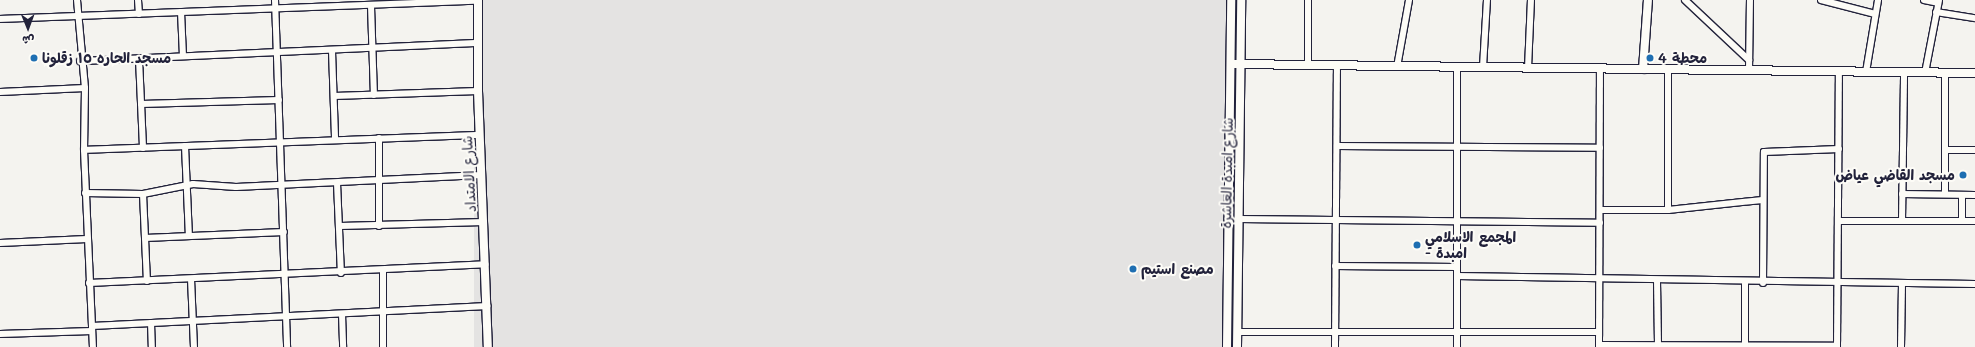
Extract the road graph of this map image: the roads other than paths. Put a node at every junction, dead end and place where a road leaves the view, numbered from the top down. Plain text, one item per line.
1 (77, 0) edge
2 (138, 0) edge
3 (275, 0) edge
4 (329, 0) edge
5 (478, 0) edge
6 (1232, 0) edge
7 (1241, 0) edge
8 (1308, 0) edge
9 (1409, 0) edge
10 (1487, 0) edge
11 (1530, 0) edge
12 (1648, 0) edge
13 (1685, 0) edge
14 (1750, 0) edge
15 (1821, 0) edge
16 (1878, 0) edge
17 (1924, 0) edge
18 (1938, 2) edge
19 (371, 6) junction
20 (329, 8) junction
21 (276, 10) junction
22 (181, 12) junction
23 (1936, 12) junction
24 (138, 14) junction
25 (1875, 14) junction
26 (77, 16) junction
27 (1975, 18) edge
28 (0, 19) edge
29 (478, 43) junction
30 (373, 48) junction
31 (332, 50) junction
32 (277, 52) junction
33 (183, 56) junction
34 (139, 59) junction
35 (1749, 60) junction
36 (80, 61) junction
37 (1231, 64) junction
38 (1242, 64) junction
39 (1308, 65) junction
40 (1337, 66) junction
41 (1457, 66) junction
42 (1397, 67) junction
43 (1483, 67) junction
44 (1528, 68) junction
45 (1600, 69) junction
46 (1643, 69) junction
47 (1668, 69) junction
48 (1748, 70) junction
49 (1840, 72) junction
50 (1866, 72) junction
51 (1904, 72) junction
52 (1945, 72) junction
53 (1925, 73) junction
54 (1975, 73) edge
55 (84, 88) junction
56 (478, 91) junction
57 (0, 92) edge
58 (374, 94) junction
59 (334, 96) junction
60 (279, 100) junction
61 (141, 104) junction
62 (480, 135) junction
63 (379, 138) junction
64 (335, 139) junction
65 (281, 143) junction
66 (185, 146) junction
67 (1337, 146) junction
68 (1459, 147) junction
69 (143, 148) junction
70 (1600, 148) junction
71 (1838, 149) junction
72 (84, 150) junction
73 (1945, 150) junction
74 (1975, 150) edge
75 (482, 175) junction
76 (380, 181) junction
77 (337, 182) junction
78 (283, 185) junction
79 (188, 186) junction
80 (85, 193) junction
81 (143, 194) junction
82 (1902, 194) junction
83 (1944, 194) junction
84 (1962, 195) junction
85 (1975, 195) edge
86 (1762, 200) junction
87 (1600, 210) junction
88 (1668, 210) junction
89 (1239, 219) junction
90 (1335, 220) junction
91 (1458, 221) junction
92 (1839, 221) junction
93 (1902, 221) junction
94 (1962, 221) junction
95 (1975, 221) edge
96 (484, 222) junction
97 (1600, 223) junction
98 (340, 226) junction
99 (379, 226) junction
100 (284, 232) junction
101 (190, 236) junction
102 (145, 238) junction
103 (87, 239) junction
104 (0, 243) edge
105 (486, 264) junction
106 (1335, 266) junction
107 (1457, 267) junction
108 (383, 271) junction
109 (341, 272) junction
110 (285, 274) junction
111 (1457, 276) junction
112 (191, 279) junction
113 (1601, 279) junction
114 (147, 281) junction
115 (1657, 282) junction
116 (1745, 282) junction
117 (1838, 282) junction
118 (89, 283) junction
119 (1763, 283) junction
120 (1902, 283) junction
121 (1975, 284) edge
122 (487, 306) junction
123 (383, 312) junction
124 (342, 314) junction
125 (286, 317) junction
126 (193, 321) junction
127 (150, 323) junction
128 (92, 328) junction
129 (1237, 332) junction
130 (1335, 332) junction
131 (1457, 332) junction
132 (1599, 332) junction
133 (0, 334) edge
134 (1658, 345) junction
135 (1745, 345) junction
136 (1599, 346) edge
137 (1721, 346) edge
138 (93, 347) edge
139 (152, 347) edge
140 (194, 347) edge
141 (287, 347) edge
142 (344, 347) edge
143 (383, 347) edge
144 (488, 347) edge
145 (1227, 347) edge
146 (1237, 347) edge
147 (1335, 347) edge
148 (1457, 347) edge
149 (1837, 347) edge
150 (1902, 347) edge

1 - 26 street
2 - 24 street
3 - 21 street
4 - 20 street
5 - 19 street
5 - 29 street, شارع الامتداد
6 - 37 street, شارع امبدة العاشرة
7 - 38 street, شارع امبدة العاشرة
8 - 39 street
9 - 42 street
10 - 43 street
11 - 44 street
12 - 46 street
13 - 35 street
14 - 35 street
15 - 25 street
16 - 25 street
17 - 18 street
18 - 23 street
19 - 20 street
19 - 30 street
20 - 21 street
21 - 22 street
21 - 32 street
22 - 24 street
22 - 33 street
23 - 27 street
23 - 53 street
24 - 26 street
25 - 50 street
26 - 28 street
26 - 36 street
29 - 30 street
29 - 56 street, شارع الامتداد
30 - 31 street
30 - 58 street
31 - 32 street
31 - 59 street
32 - 33 street
32 - 60 street
33 - 34 street
34 - 36 street
34 - 61 street
35 - 48 street
36 - 55 street
37 - 38 street
37 - 145 street, شارع امبدة العاشرة
38 - 39 street
38 - 89 street, شارع امبدة العاشرة
39 - 40 street
40 - 42 street
40 - 67 street
41 - 42 street
41 - 43 street
41 - 68 street
43 - 44 street
44 - 45 street
45 - 46 street
45 - 70 street
46 - 47 street
47 - 48 street
47 - 88 street
48 - 49 street
49 - 50 street
49 - 71 street
50 - 51 street
51 - 53 street
51 - 82 street
52 - 53 street
52 - 54 street
52 - 73 street
55 - 57 street
55 - 72 street
56 - 58 street
56 - 62 street, شارع الامتداد
58 - 59 street
59 - 64 street
60 - 61 street
60 - 65 street
61 - 69 street
62 - 63 street
62 - 75 street, شارع الامتداد
63 - 64 street
63 - 76 street
64 - 65 street
65 - 66 street
65 - 78 street
66 - 69 street
66 - 79 street
67 - 68 street
67 - 90 street
68 - 70 street
68 - 91 street
69 - 72 street
70 - 87 street
71 - 86 street
71 - 92 street
72 - 80 street
73 - 74 street
73 - 83 street
75 - 76 street
75 - 96 street, شارع الامتداد
76 - 77 street
76 - 99 street
77 - 78 street
77 - 98 street
78 - 79 street
78 - 100 street
79 - 81 street
79 - 101 street
80 - 81 street
80 - 103 street
81 - 102 street
82 - 83 street
82 - 93 street
83 - 84 street
84 - 85 street
84 - 94 street
86 - 88 street
86 - 119 street
87 - 88 street
87 - 97 street
89 - 90 street
89 - 129 street, شارع امبدة العاشرة
90 - 91 street
90 - 106 street
91 - 97 street
91 - 107 street
92 - 93 street
92 - 117 street
93 - 94 street
94 - 95 street
96 - 99 street
96 - 105 street, شارع الامتداد
97 - 113 street
98 - 99 street
98 - 109 street
100 - 101 street
100 - 110 street
101 - 102 street
102 - 114 street
103 - 104 street
103 - 118 street
105 - 108 street
105 - 122 street, شارع الامتداد
106 - 107 street
106 - 130 street
107 - 111 street
108 - 109 street
108 - 123 street
109 - 110 street
110 - 112 street
110 - 125 street
111 - 113 street
111 - 131 street
112 - 114 street
112 - 126 street
113 - 115 street
113 - 132 street
114 - 118 street
115 - 116 street
115 - 134 street
116 - 119 street
116 - 135 street
117 - 119 street
117 - 120 street
117 - 149 street
118 - 128 street
120 - 121 street
120 - 150 street
122 - 123 street
122 - 144 street, شارع الامتداد
123 - 124 street
123 - 143 street
124 - 125 street
124 - 142 street
125 - 126 street
125 - 141 street
126 - 127 street
126 - 140 street
127 - 128 street
127 - 139 street
128 - 133 street
128 - 138 street
129 - 130 street
129 - 146 street, شارع امبدة العاشرة
130 - 131 street
130 - 147 street
131 - 132 street
131 - 148 street
132 - 136 street
134 - 136 street
134 - 137 street
135 - 137 street
135 - 149 street

